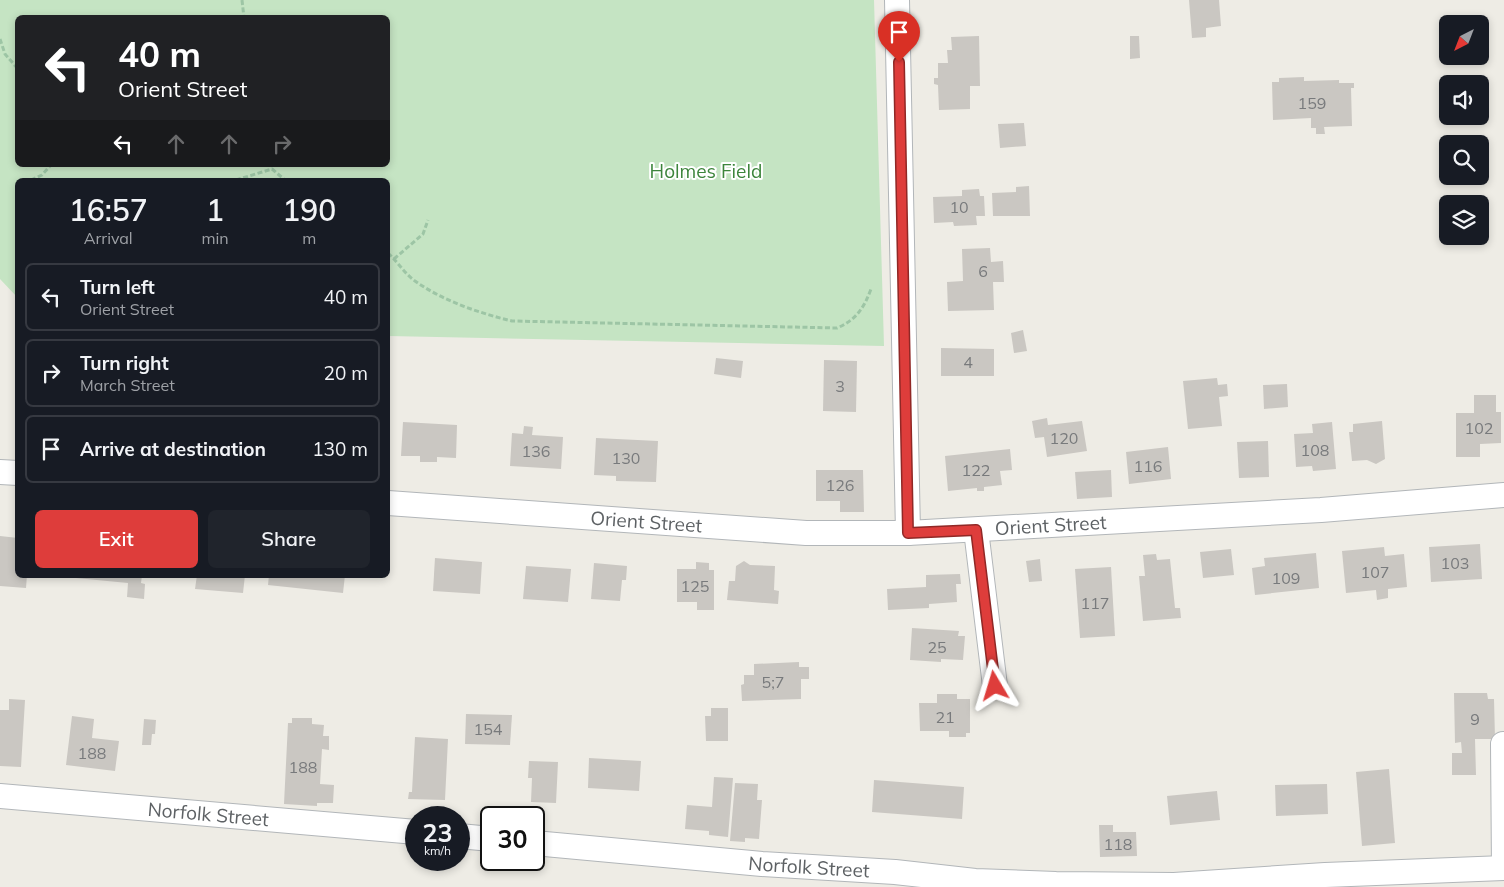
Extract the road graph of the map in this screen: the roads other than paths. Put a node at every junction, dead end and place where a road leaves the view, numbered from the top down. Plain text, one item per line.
1 (897, 0) edge
2 (0, 472) edge
3 (15, 473) edge
4 (1504, 495) edge
5 (390, 503) edge
6 (976, 530) junction
7 (908, 533) junction
8 (995, 686) dead end
9 (1504, 744) edge
10 (0, 796) edge
11 (405, 831) edge
12 (545, 844) edge
13 (1504, 868) edge

1 - 7 street
2 - 3 street
4 - 6 street, Orient Street
5 - 7 street, Orient Street
6 - 7 street, Orient Street
6 - 8 street
9 - 13 street
10 - 11 street, Norfolk Street
12 - 13 street, Norfolk Street

